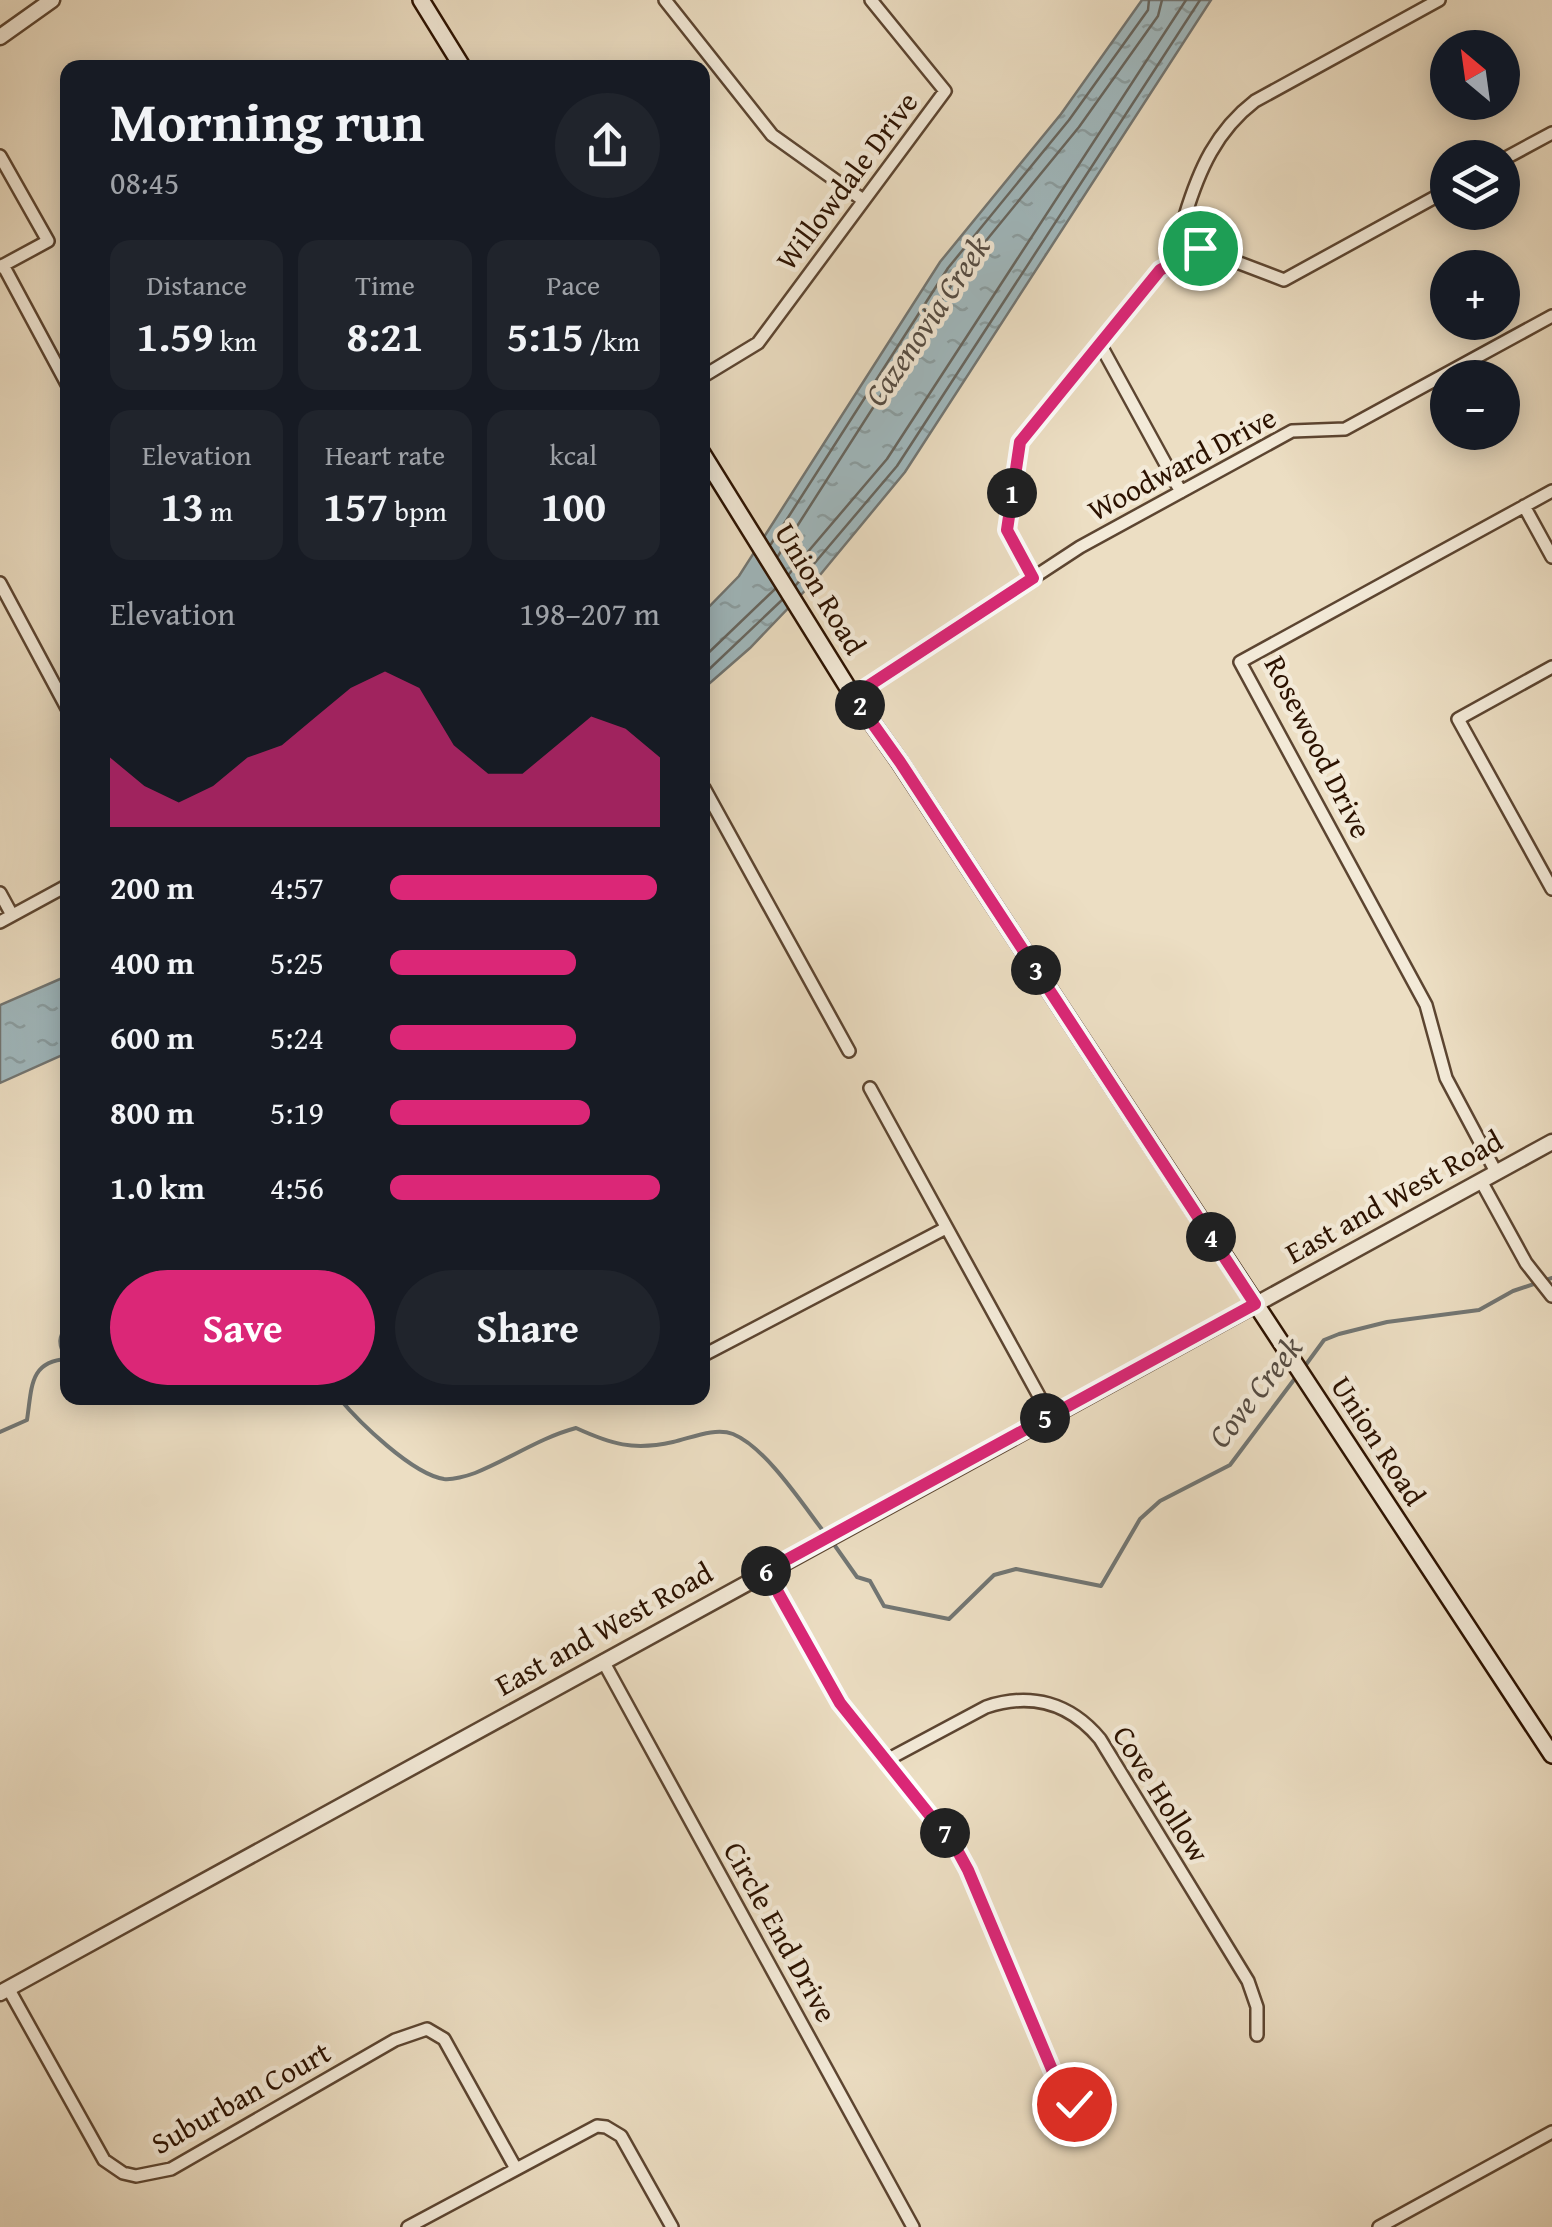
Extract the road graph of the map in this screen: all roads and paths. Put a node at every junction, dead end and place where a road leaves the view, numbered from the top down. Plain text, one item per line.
1 (52, 0) edge
2 (422, 0) edge
3 (665, 0) edge
4 (871, 0) edge
5 (1439, 0) edge
6 (0, 37) edge
7 (458, 60) edge
8 (1552, 133) edge
9 (1520, 150) edge
10 (0, 156) edge
11 (863, 200) junction
12 (1430, 200) edge
13 (1173, 263) junction
14 (2, 266) edge
15 (1552, 316) edge
16 (1100, 344) junction
17 (60, 371) edge
18 (710, 372) edge
19 (710, 465) edge
20 (1552, 491) edge
21 (1181, 492) junction
22 (1524, 506) junction
23 (1552, 557) edge
24 (1033, 578) junction
25 (0, 582) edge
26 (1552, 667) edge
27 (60, 695) edge
28 (853, 696) junction
29 (710, 799) edge
30 (1552, 889) edge
31 (60, 890) edge
32 (0, 893) edge
33 (6, 918) edge
34 (849, 1051) dead end
35 (870, 1088) dead end
36 (1552, 1142) edge
37 (1496, 1172) junction
38 (1480, 1181) junction
39 (946, 1228) junction
40 (1552, 1296) edge
41 (1255, 1304) junction
42 (710, 1352) edge
43 (1050, 1416) junction
44 (766, 1571) junction
45 (603, 1661) junction
46 (1552, 1755) edge
47 (885, 1761) junction
48 (4, 1991) edge
49 (1257, 2035) dead end
50 (1099, 2125) dead end
51 (1552, 2132) edge
52 (515, 2167) junction
53 (408, 2227) edge
54 (672, 2227) edge
55 (913, 2227) edge
56 (1379, 2227) edge

1 - 6 street
2 - 7 main road
3 - 11 street
4 - 11 street, Willowdale Drive
5 - 13 street
8 - 9 street
10 - 14 street
11 - 18 street, Willowdale Drive
12 - 13 street
13 - 16 street
14 - 17 street
15 - 21 street, Woodward Drive
16 - 21 street
16 - 24 street
19 - 28 main road, Union Road
20 - 22 street, Rosewood Drive
21 - 24 street, Woodward Drive
22 - 23 street
22 - 37 street, Rosewood Drive
24 - 28 street, Woodward Drive
25 - 27 street
26 - 30 street
28 - 41 main road, Union Road
29 - 34 street
31 - 33 street
32 - 33 street
35 - 39 street
36 - 37 street, East and West Road
37 - 38 street, East and West Road
38 - 40 street
38 - 41 street, East and West Road
39 - 42 street
39 - 43 street
41 - 43 street, East and West Road
41 - 46 main road, Union Road
43 - 44 street, East and West Road
44 - 45 street, East and West Road
44 - 47 street
45 - 48 street, East and West Road
45 - 55 street, Circle End Drive
47 - 49 street, Cove Hollow
47 - 50 street
48 - 52 street, Suburban Court
51 - 56 street
52 - 53 street
52 - 54 street

